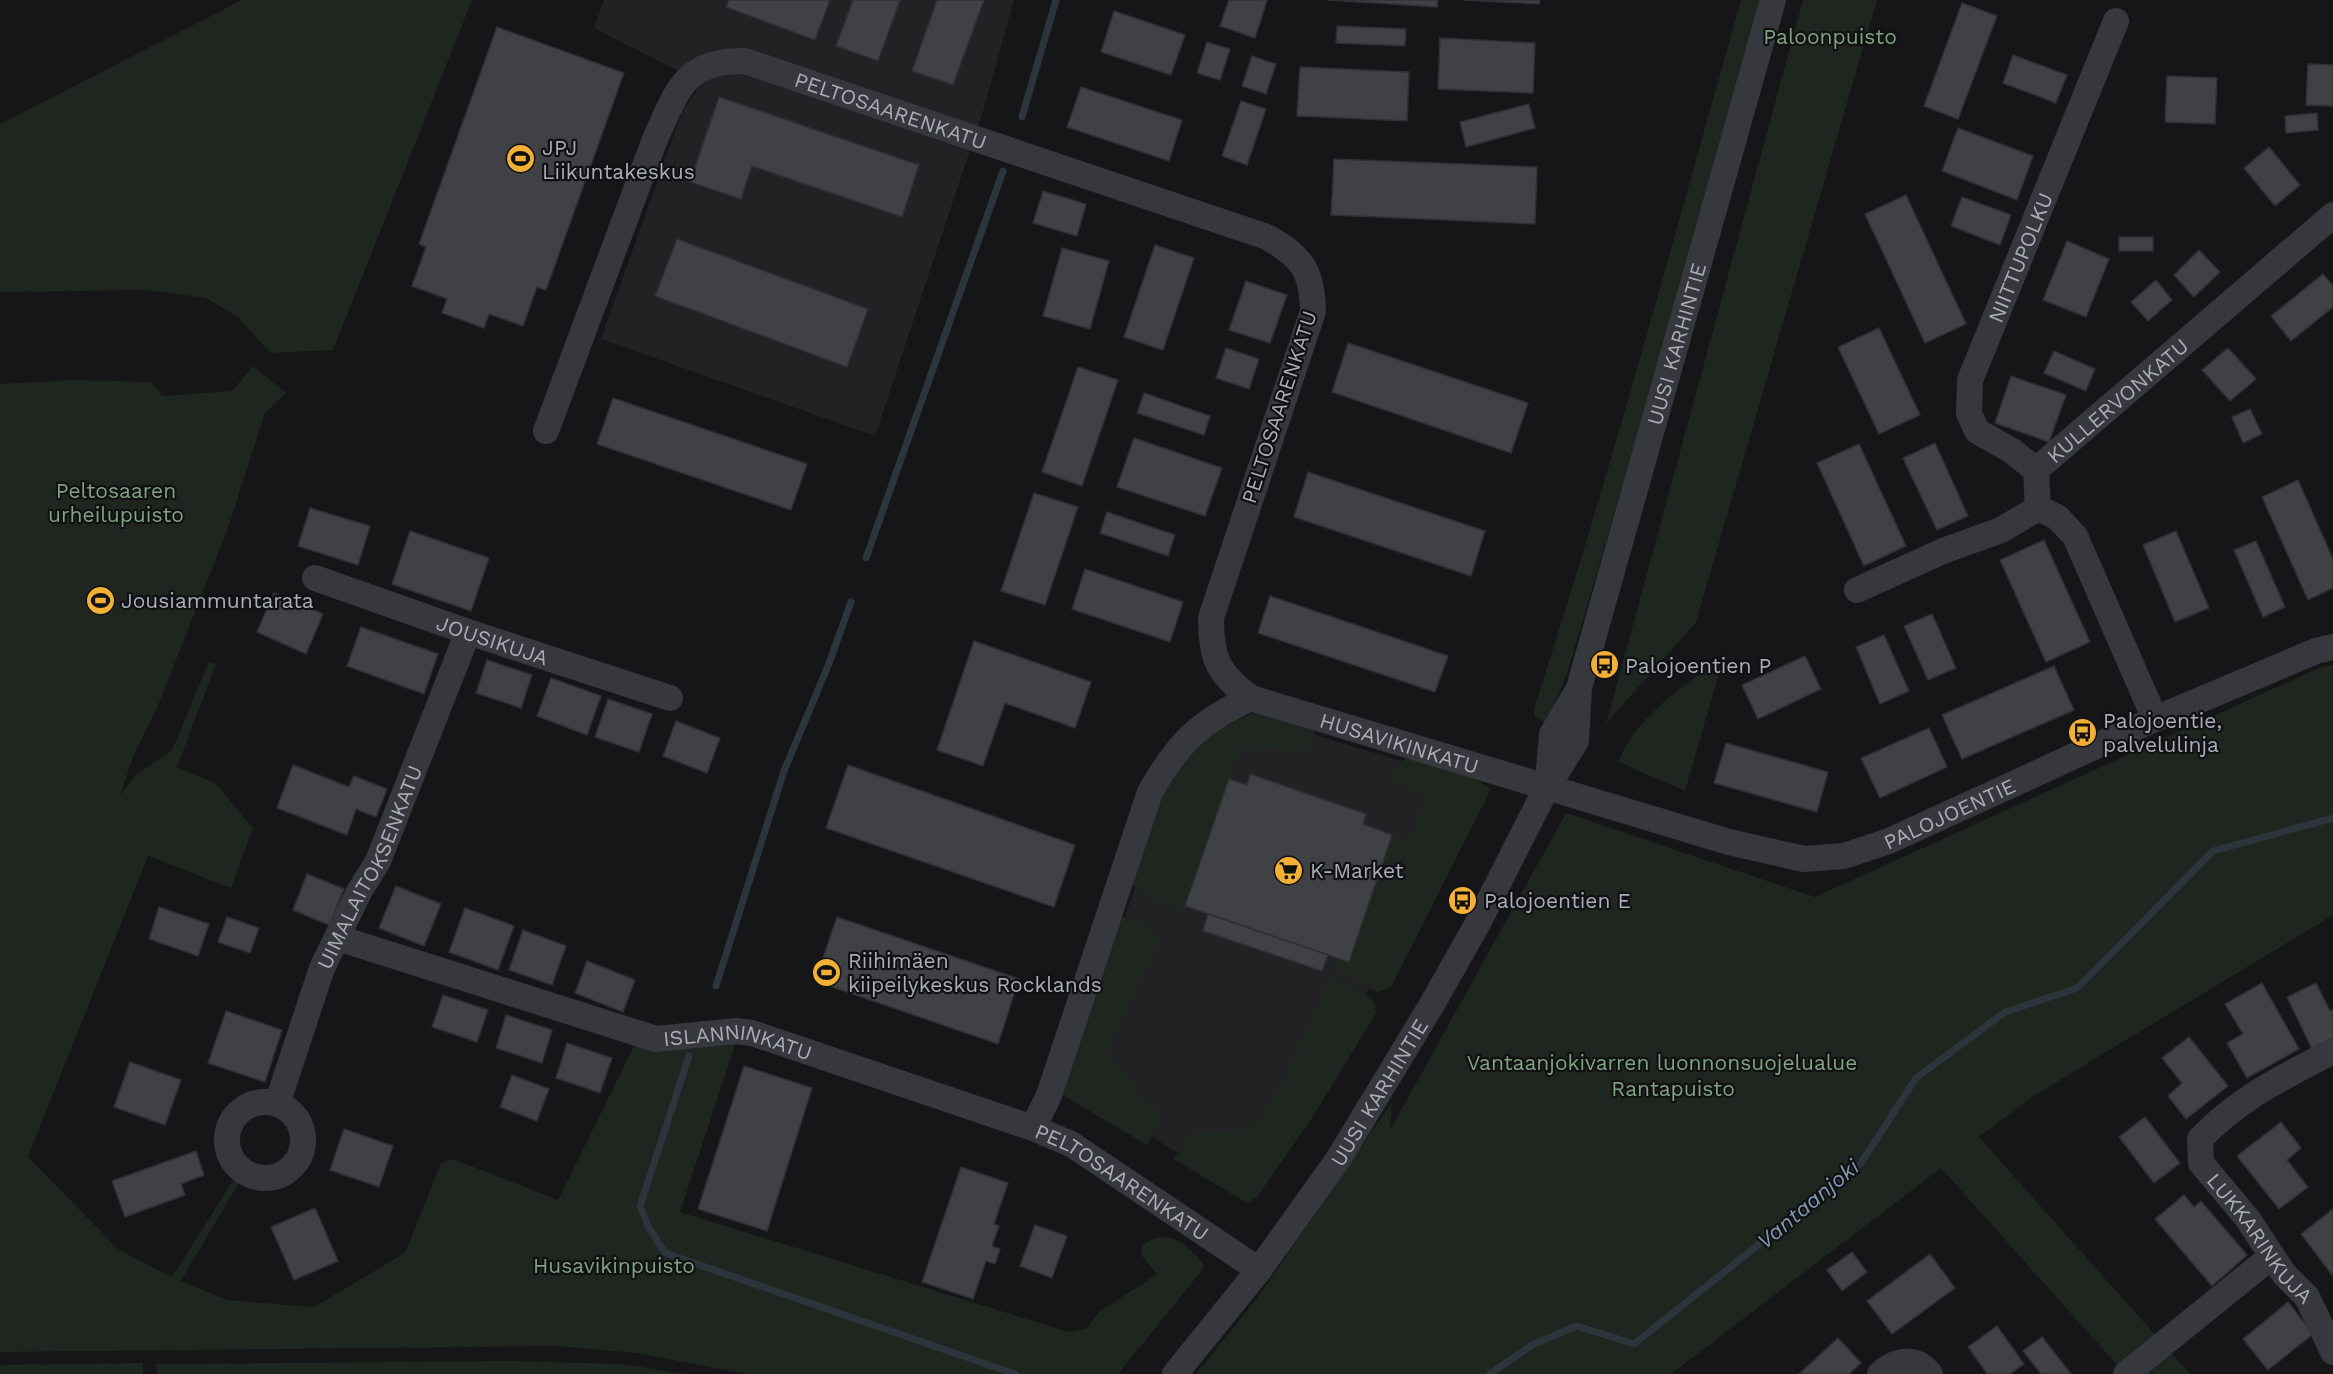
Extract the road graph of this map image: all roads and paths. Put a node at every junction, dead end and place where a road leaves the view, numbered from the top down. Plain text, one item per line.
1 (1773, 0) edge
2 (2116, 21) dead end
3 (2333, 215) edge
4 (546, 431) dead end
5 (2036, 470) junction
6 (2038, 508) junction
7 (315, 578) dead end
8 (1857, 590) dead end
9 (468, 632) junction
10 (2333, 647) edge
11 (670, 698) dead end
12 (1251, 698) junction
13 (2156, 719) junction
14 (1547, 787) junction
15 (338, 938) junction
16 (2333, 1051) edge
17 (277, 1104) dead end
18 (1033, 1128) junction
19 (2272, 1256) junction
20 (1259, 1270) junction
21 (2333, 1352) edge
22 (1174, 1374) edge
23 (1880, 1374) edge
24 (1930, 1374) edge
25 (2126, 1374) edge

1 - 14 street, UUSI KARHINTIE
2 - 5 street, NIITTUPOLKU
3 - 5 street, KULLERVONKATU
4 - 12 street, PELTOSAARENKATU
5 - 6 street, KULLERVONKATU
6 - 8 street
6 - 13 street
7 - 9 street, JOUSIKUJA
9 - 11 street, JOUSIKUJA
9 - 15 street, UIMALAITOKSENKATU
10 - 13 street, PALOJOENTIE
12 - 14 street, HUSAVIKINKATU
12 - 18 street, PELTOSAARENKATU
13 - 14 street, PALOJOENTIE
14 - 20 street, UUSI KARHINTIE
15 - 17 street, UIMALAITOKSENKATU
15 - 18 street, ISLANNINKATU
16 - 19 street, LUKKARINKUJA
18 - 20 street, PELTOSAARENKATU
19 - 21 street, LUKKARINKUJA
19 - 25 street
20 - 22 street, UUSI KARHINTIE
23 - 24 street

